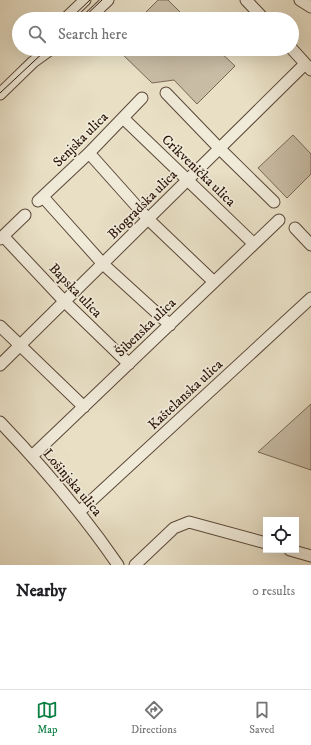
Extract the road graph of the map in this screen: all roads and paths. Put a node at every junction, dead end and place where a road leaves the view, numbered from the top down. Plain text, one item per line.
1 (85, 0) edge
2 (108, 0) edge
3 (246, 0) edge
4 (300, 0) edge
5 (311, 7) edge
6 (72, 12) edge
7 (95, 12) edge
8 (257, 12) edge
9 (37, 56) edge
10 (41, 56) edge
11 (298, 56) edge
12 (33, 62) junction
13 (308, 67) edge
14 (166, 93) dead end
15 (0, 94) edge
16 (142, 98) dead end
17 (123, 118) junction
18 (219, 148) junction
19 (88, 152) junction
20 (188, 180) junction
21 (274, 202) dead end
22 (25, 215) dead end
23 (148, 219) junction
24 (279, 220) dead end
25 (295, 228) dead end
26 (2, 238) edge
27 (254, 244) junction
28 (311, 245) edge
29 (103, 264) junction
30 (214, 282) junction
31 (311, 298) edge
32 (65, 302) junction
33 (170, 324) junction
34 (0, 326) edge
35 (20, 346) junction
36 (129, 364) junction
37 (0, 366) edge
38 (84, 407) junction
39 (0, 422) edge
40 (32, 456) junction
41 (79, 512) junction
42 (263, 542) edge
43 (299, 553) edge
44 (311, 556) edge
45 (118, 565) edge
46 (135, 565) edge

1 - 6 street
2 - 7 street
3 - 8 street
4 - 5 street
9 - 12 street
10 - 12 street
11 - 13 street
12 - 15 street
13 - 18 street, Biogradska ulica
14 - 18 street
16 - 17 street, Senjska ulica
17 - 19 street, Senjska ulica
17 - 20 street, Crikvenička ulica
18 - 20 street, Biogradska ulica
18 - 21 street
19 - 23 street
19 - 29 street, Senjska ulica
20 - 23 street, Biogradska ulica
20 - 27 street, Crikvenička ulica
22 - 26 street
23 - 29 street, Biogradska ulica
23 - 30 street
24 - 27 street, Šibenska ulica
25 - 28 street
26 - 32 street, Bapska ulica
27 - 30 street, Šibenska ulica
29 - 32 street, Biogradska ulica
29 - 33 street
30 - 33 street, Šibenska ulica
31 - 41 street, Kaštelanska ulica
32 - 35 street, Biogradska ulica
32 - 36 street, Bapska ulica
33 - 36 street, Šibenska ulica
34 - 35 street
35 - 37 street, Biogradska ulica
35 - 38 street
36 - 38 street, Šibenska ulica
38 - 40 street, Šibenska ulica
39 - 40 street, Lošinjska ulica
40 - 41 street, Lošinjska ulica
41 - 45 street, Lošinjska ulica
42 - 46 street
43 - 44 street

